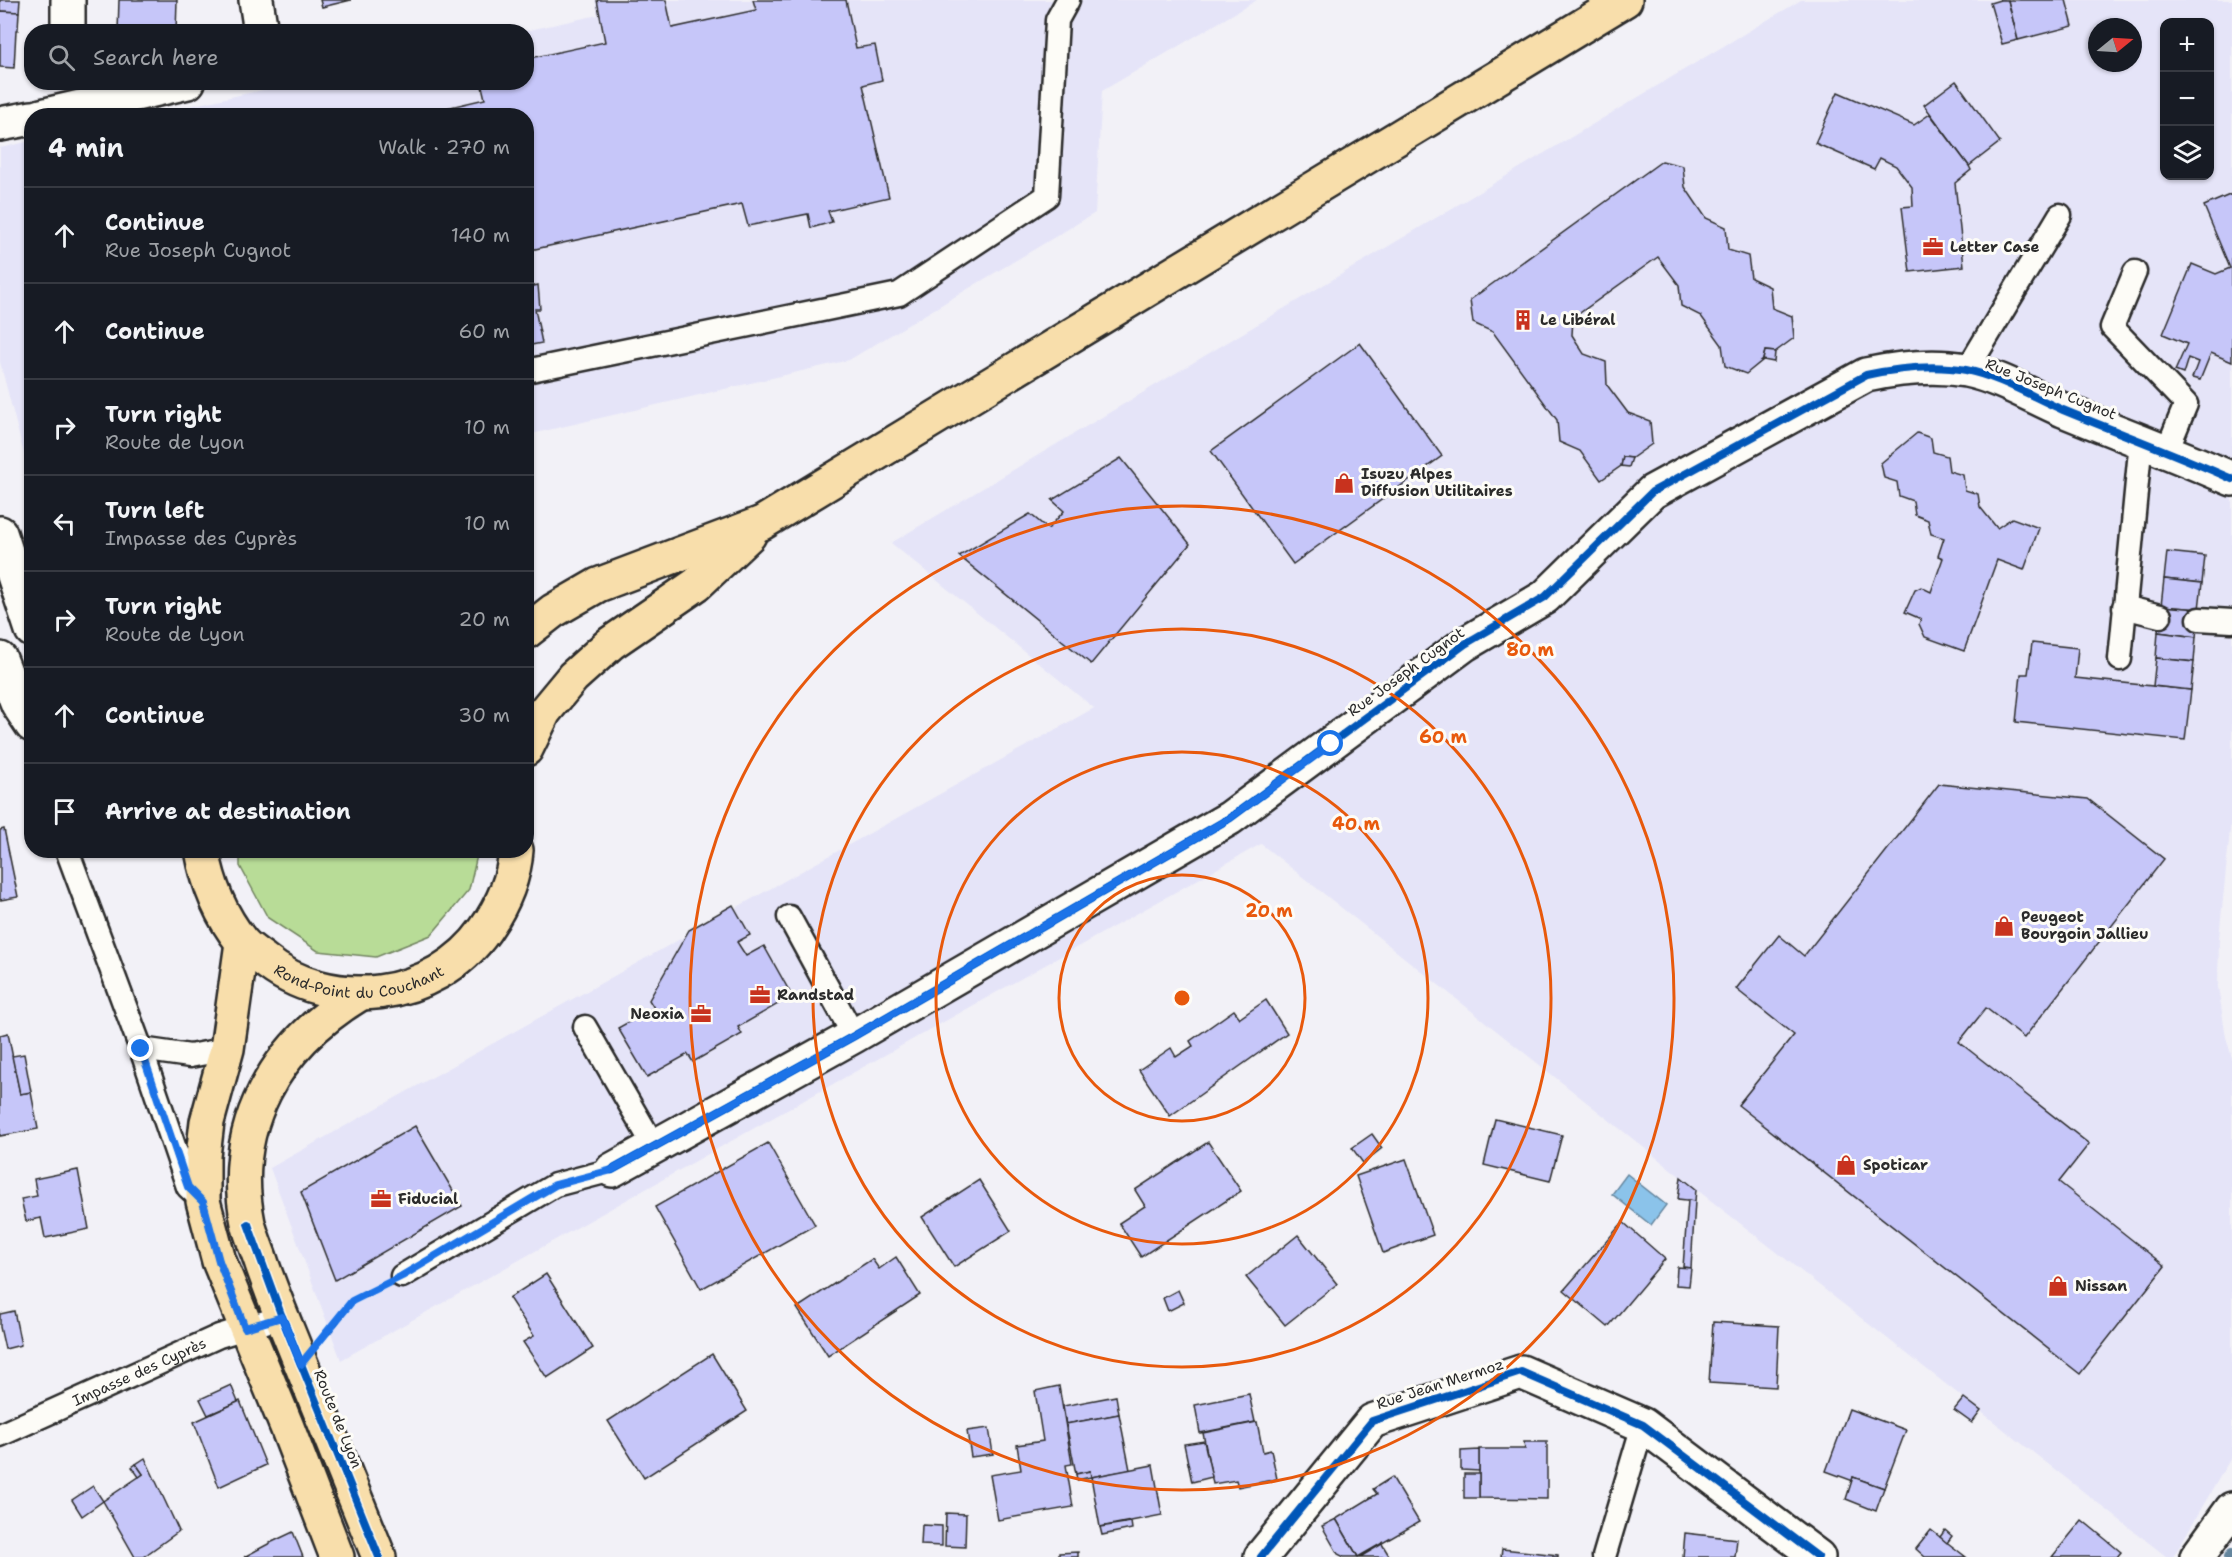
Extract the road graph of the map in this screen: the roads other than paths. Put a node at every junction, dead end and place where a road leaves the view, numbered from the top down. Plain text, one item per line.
1 (68, 0) edge
2 (256, 0) edge
3 (1068, 0) edge
4 (1625, 0) edge
5 (68, 24) edge
6 (260, 24) edge
7 (121, 90) edge
8 (70, 96) edge
9 (53, 108) edge
10 (24, 120) edge
11 (0, 124) edge
12 (2060, 216) dead end
13 (2135, 272) dead end
14 (534, 369) edge
15 (1967, 370) junction
16 (2154, 445) junction
17 (2232, 479) edge
18 (762, 523) junction
19 (0, 533) edge
20 (24, 606) edge
21 (2124, 608) junction
22 (2160, 616) dead end
23 (2199, 619) dead end
24 (2232, 621) edge
25 (534, 626) edge
26 (0, 659) edge
27 (2120, 659) dead end
28 (24, 713) edge
29 (534, 733) edge
30 (73, 858) edge
31 (204, 858) edge
32 (516, 858) edge
33 (789, 917) dead end
34 (242, 943) junction
35 (358, 995) junction
36 (585, 1027) dead end
37 (854, 1036) junction
38 (141, 1049) junction
39 (227, 1049) junction
40 (654, 1146) junction
41 (612, 1170) joint
42 (203, 1202) junction
43 (402, 1276) road end
44 (282, 1317) junction
45 (245, 1328) junction
46 (1643, 1425) junction
47 (0, 1435) edge
48 (2232, 1509) edge
49 (337, 1557) edge
50 (379, 1557) edge
51 (1261, 1557) edge
52 (1604, 1557) edge
53 (1818, 1557) edge
54 (2197, 1557) edge

1 - 5 street
2 - 6 street
3 - 14 lane
4 - 18 main road
7 - 8 street
8 - 9 street
10 - 11 street
12 - 15 lane
13 - 16 lane
15 - 16 street, Rue Joseph Cugnot
15 - 37 street, Rue Joseph Cugnot
16 - 17 street, Rue Joseph Cugnot
16 - 21 lane
18 - 25 main road
18 - 29 main road
19 - 20 street
21 - 22 lane
21 - 27 lane
23 - 24 lane
26 - 28 street
30 - 38 lane
31 - 34 main road, Rond-Point du Couchant
32 - 35 main road, Rond-Point du Couchant
33 - 37 lane
34 - 35 main road, Rond-Point du Couchant
34 - 39 main road
35 - 44 main road, Route de Lyon
36 - 40 lane
37 - 40 street, Rue Joseph Cugnot
38 - 39 lane
38 - 42 lane
39 - 42 main road
40 - 41 street, Rue Joseph Cugnot
41 - 43 lane
42 - 45 main road
44 - 45 lane, Impasse des Cyprès
44 - 50 main road, Route de Lyon
45 - 47 lane, Impasse des Cyprès
45 - 49 main road
46 - 51 street, Rue Jean Mermoz
46 - 52 lane
46 - 53 street, Rue Jean Mermoz
48 - 54 street

